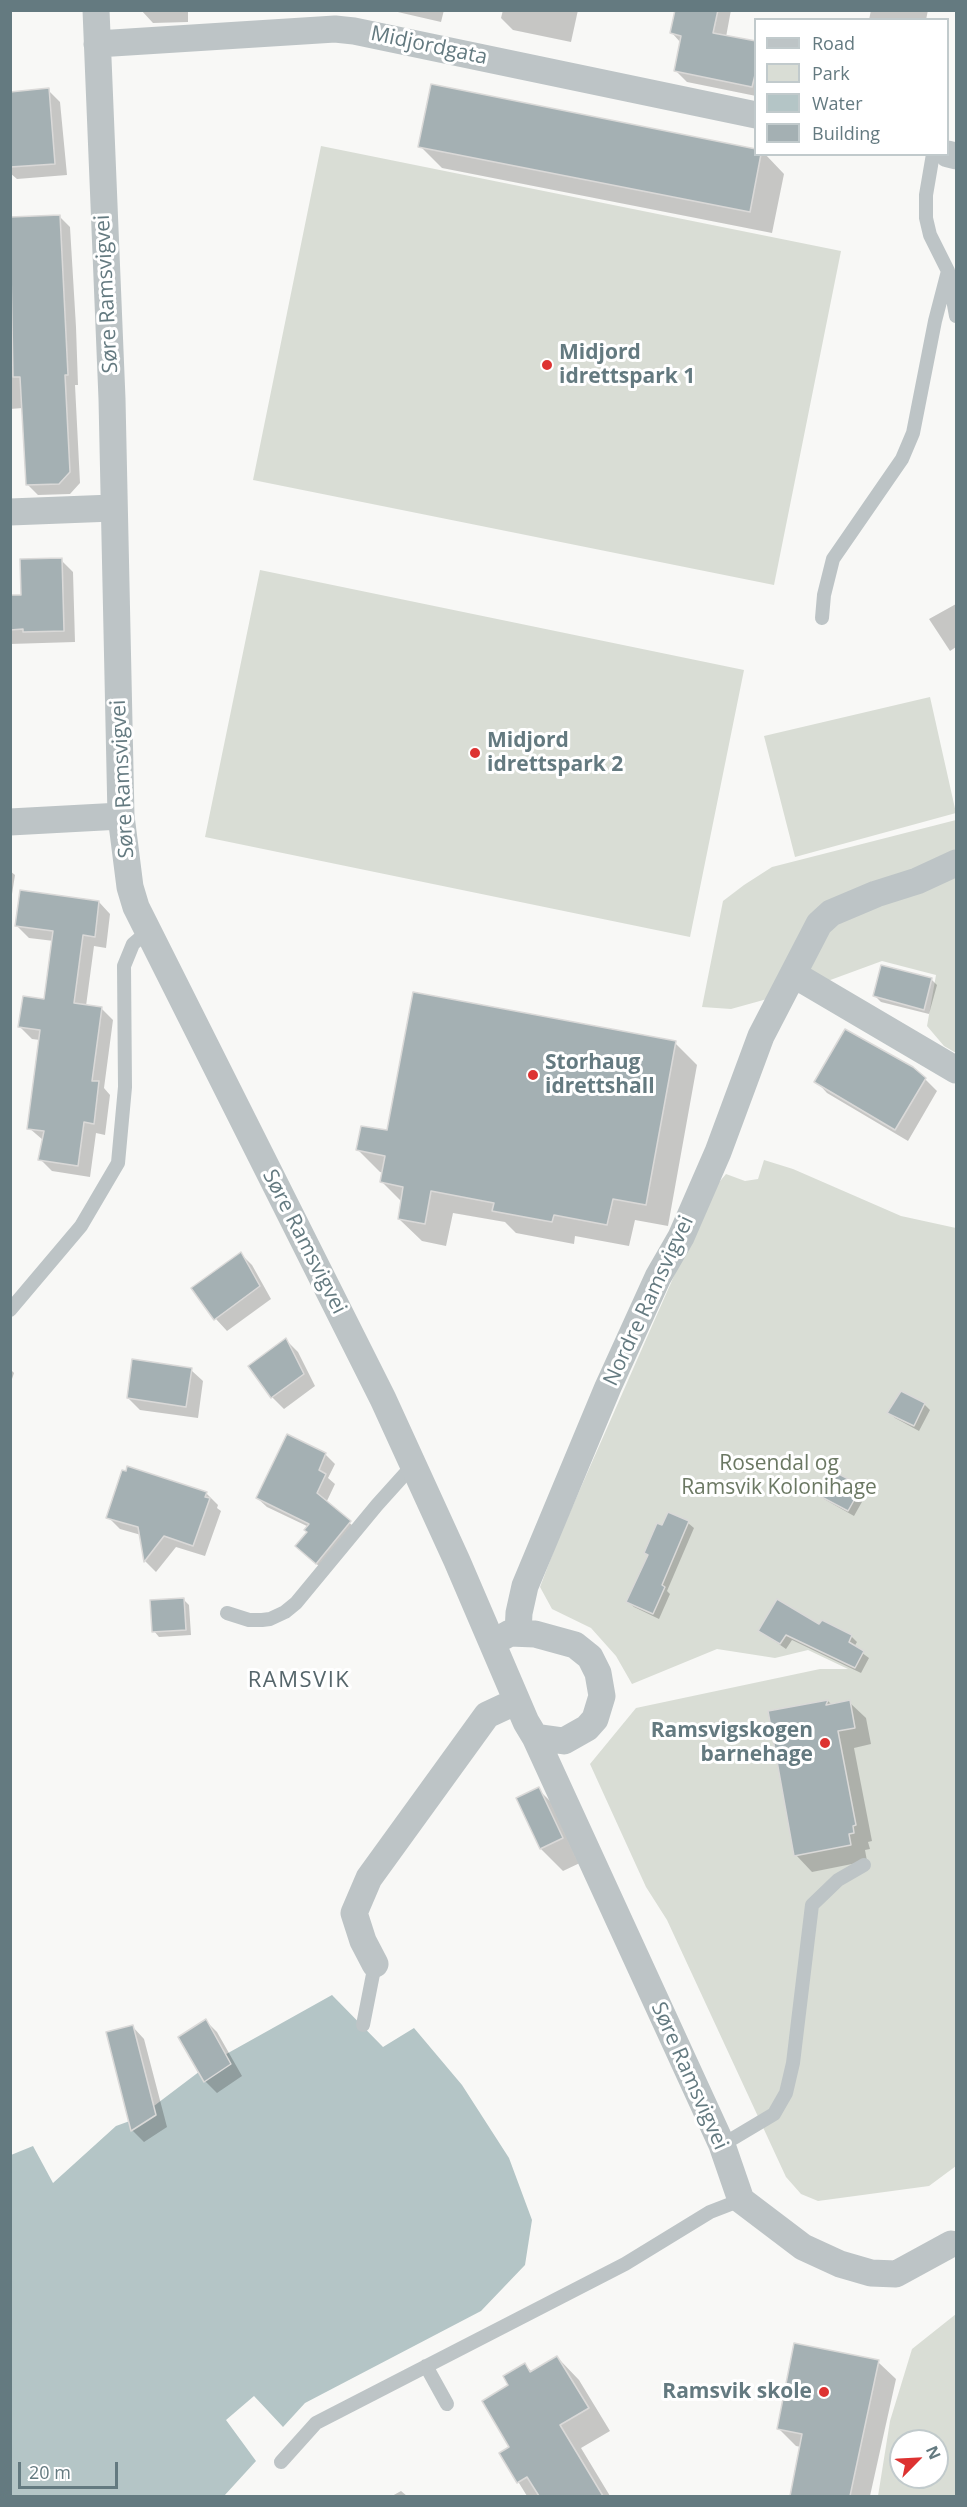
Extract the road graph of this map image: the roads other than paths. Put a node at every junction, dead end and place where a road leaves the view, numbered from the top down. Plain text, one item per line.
1 (96, 10) edge
2 (97, 44) junction
3 (754, 115) edge
4 (933, 156) edge
5 (948, 271) junction
6 (957, 316) edge
7 (113, 508) junction
8 (10, 512) edge
9 (822, 618) dead end
10 (121, 816) junction
11 (10, 822) edge
12 (957, 863) edge
13 (147, 932) junction
14 (793, 974) junction
15 (957, 1070) edge
16 (12, 1310) edge
17 (413, 1465) junction
18 (227, 1613) dead end
19 (518, 1633) junction
20 (492, 1646) junction
21 (517, 1701) junction
22 (535, 1737) junction
23 (864, 1865) dead end
24 (375, 1964) joint
25 (363, 2025) dead end
26 (722, 2145) junction
27 (741, 2200) junction
28 (951, 2244) dead end
29 (426, 2366) junction
30 (447, 2404) dead end
31 (281, 2462) dead end

1 - 2 street, Søre Ramsvigvei
2 - 3 street, Midjordgata
2 - 7 street, Søre Ramsvigvei
4 - 5 lane
5 - 6 lane
5 - 9 lane
7 - 8 street
7 - 10 street, Søre Ramsvigvei
10 - 11 street
10 - 13 street, Søre Ramsvigvei
12 - 14 street, Nordre Ramsvigvei
13 - 16 lane
13 - 17 street, Søre Ramsvigvei
14 - 15 street
14 - 19 street, Nordre Ramsvigvei
17 - 18 lane
17 - 20 street, Søre Ramsvigvei
19 - 20 street
19 - 22 street
20 - 21 street, Søre Ramsvigvei
21 - 22 street, Søre Ramsvigvei
21 - 24 street
22 - 26 street, Søre Ramsvigvei
23 - 26 lane
24 - 25 lane
26 - 27 street, Søre Ramsvigvei
27 - 28 street
27 - 29 lane
29 - 30 lane
29 - 31 lane

